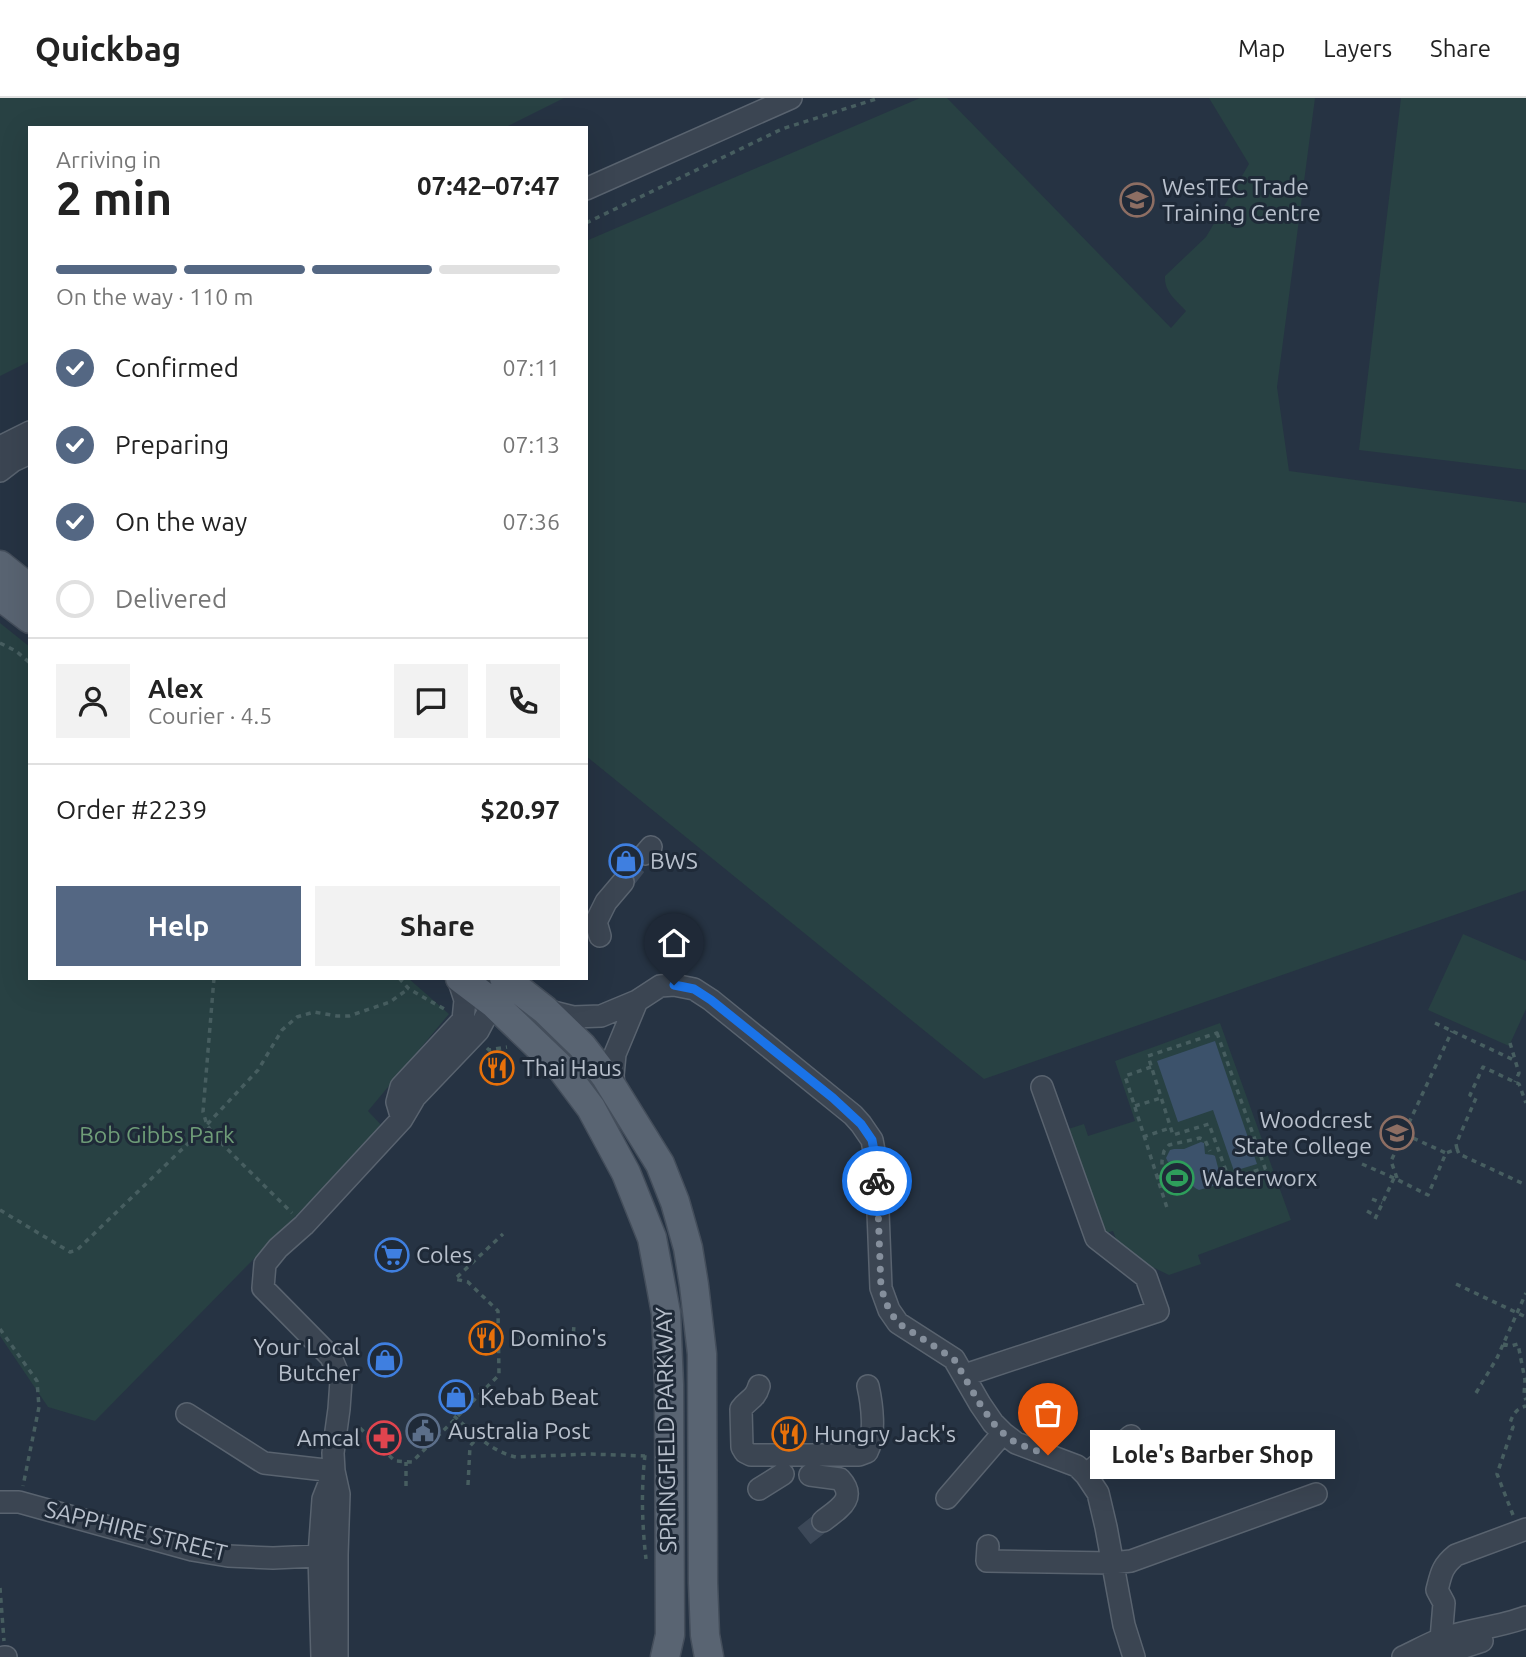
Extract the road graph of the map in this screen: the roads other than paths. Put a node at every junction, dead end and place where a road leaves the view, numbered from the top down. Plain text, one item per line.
1 (791, 98) edge
2 (588, 188) edge
3 (28, 433) edge
4 (0, 447) edge
5 (28, 454) edge
6 (0, 471) edge
7 (0, 565) edge
8 (28, 587) edge
9 (0, 596) edge
10 (28, 618) edge
11 (622, 882) tunnel mouth
12 (600, 936) dead end
13 (460, 980) edge
14 (468, 980) edge
15 (493, 986) edge
16 (637, 1001) junction
17 (545, 1010) junction
18 (471, 1028) junction
19 (516, 1039) junction
20 (1042, 1087) dead end
21 (614, 1088) junction
22 (965, 1375) junction
23 (759, 1386) dead end
24 (867, 1386) dead end
25 (187, 1413) dead end
26 (1003, 1433) junction
27 (1131, 1436) dead end
28 (334, 1471) junction
29 (783, 1474) dead end
30 (810, 1475) dead end
31 (1086, 1475) junction
32 (759, 1489) dead end
33 (1316, 1494) dead end
34 (947, 1498) dead end
35 (10, 1502) edge
36 (823, 1521) tunnel mouth
37 (1521, 1524) edge
38 (988, 1546) dead end
39 (328, 1555) junction
40 (274, 1558) junction
41 (1112, 1563) junction
42 (329, 1600) junction
43 (1518, 1620) edge
44 (1124, 1625) junction
45 (1438, 1648) edge
46 (324, 1655) edge
47 (351, 1657) edge
48 (665, 1657) edge
49 (709, 1657) edge
50 (1116, 1657) edge
51 (1134, 1657) edge
52 (1403, 1657) edge

1 - 2 street
3 - 4 street
5 - 6 street
7 - 8 main road
9 - 10 main road
11 - 12 street
13 - 18 street
14 - 15 main road, SPRINGFIELD PARKWAY
15 - 17 main road, SPRINGFIELD PARKWAY
15 - 18 street
15 - 19 main road, SPRINGFIELD PARKWAY
16 - 17 street
16 - 21 street
16 - 22 street
17 - 21 main road, SPRINGFIELD PARKWAY
18 - 19 street
18 - 28 street, SAPPHIRE STREET
19 - 48 main road, SPRINGFIELD PARKWAY
20 - 22 street
21 - 49 main road, SPRINGFIELD PARKWAY
22 - 26 street
23 - 24 street
25 - 28 street
26 - 31 street
26 - 34 street
27 - 31 street
28 - 39 street, SAPPHIRE STREET
29 - 32 street
30 - 36 street
31 - 41 street
33 - 41 street
35 - 40 street, SAPPHIRE STREET
37 - 45 street
38 - 41 street
39 - 40 street, SAPPHIRE STREET
39 - 42 street, SAPPHIRE STREET
40 - 42 street, SAPPHIRE STREET
41 - 44 street
42 - 46 street, SAPPHIRE STREET
42 - 47 street, SAPPHIRE STREET
43 - 45 street
44 - 50 street
44 - 51 street
45 - 52 street

